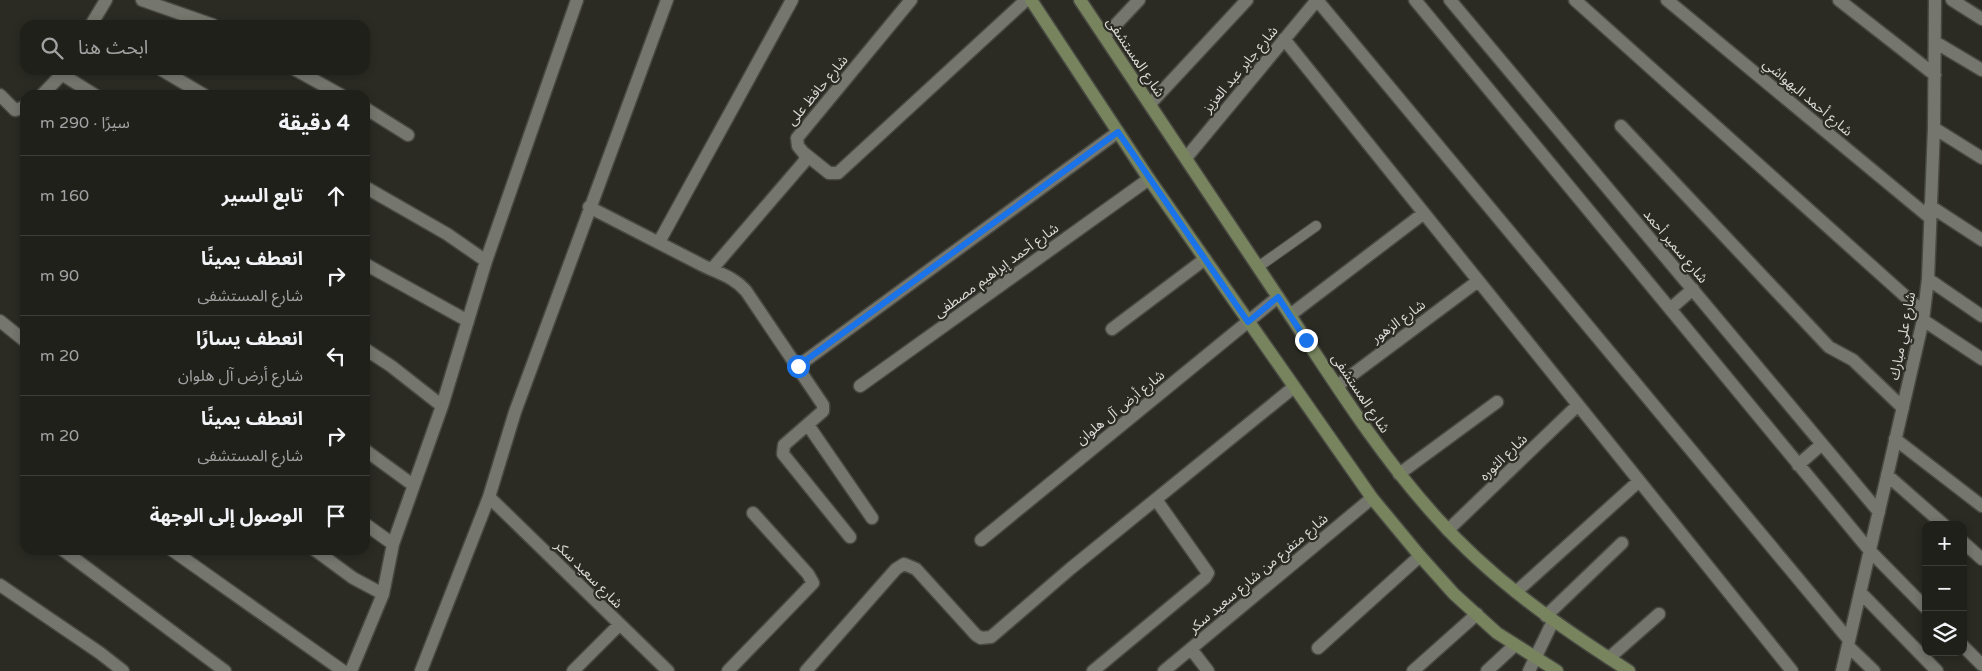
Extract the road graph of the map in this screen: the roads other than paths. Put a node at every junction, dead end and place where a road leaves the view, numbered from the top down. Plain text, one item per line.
1 (106, 0) edge
2 (142, 0) edge
3 (577, 0) edge
4 (667, 0) edge
5 (792, 0) edge
6 (911, 0) edge
7 (1026, 0) edge
8 (1031, 0) edge
9 (1080, 0) edge
10 (1140, 0) edge
11 (1247, 0) edge
12 (1317, 0) edge
13 (1415, 0) edge
14 (1450, 0) edge
15 (1575, 0) edge
16 (1667, 0) edge
17 (1839, 0) edge
18 (1952, 0) edge
19 (1932, 2) edge
20 (1982, 18) edge
21 (94, 20) edge
22 (199, 20) edge
23 (1105, 36) junction
24 (1284, 40) junction
25 (1935, 42) junction
26 (1982, 70) edge
27 (62, 75) edge
28 (69, 75) edge
29 (170, 75) edge
30 (305, 75) edge
31 (1935, 75) junction
32 (47, 90) edge
33 (88, 90) edge
34 (196, 90) edge
35 (332, 90) edge
36 (0, 95) edge
37 (1150, 104) junction
38 (20, 108) edge
39 (370, 111) edge
40 (1621, 126) dead end
41 (1934, 128) junction
42 (1118, 132) junction
43 (408, 135) dead end
44 (804, 153) junction
45 (1186, 158) junction
46 (1982, 158) edge
47 (1149, 179) junction
48 (370, 190) edge
49 (589, 207) junction
50 (1930, 211) junction
51 (1424, 213) junction
52 (1316, 226) dead end
53 (1982, 240) edge
54 (659, 242) junction
55 (1205, 259) junction
56 (486, 261) junction
57 (370, 267) edge
58 (1258, 267) junction
59 (712, 269) junction
60 (1928, 280) junction
61 (1478, 281) junction
62 (1693, 289) junction
63 (1278, 297) junction
64 (1670, 309) junction
65 (1290, 315) junction
66 (1924, 316) junction
67 (1982, 316) edge
68 (0, 321) edge
69 (468, 321) junction
70 (1248, 322) junction
71 (1112, 329) dead end
72 (20, 337) edge
73 (370, 352) edge
74 (1982, 359) edge
75 (798, 366) junction
76 (860, 386) dead end
77 (1336, 386) junction
78 (1294, 387) junction
79 (1498, 402) dead end
80 (1578, 405) junction
81 (442, 406) junction
82 (1902, 408) junction
83 (808, 425) junction
84 (1895, 439) junction
85 (1822, 444) junction
86 (370, 454) edge
87 (1798, 465) junction
88 (1399, 474) junction
89 (1887, 475) junction
90 (1639, 481) junction
91 (413, 485) junction
92 (490, 497) junction
93 (1372, 498) junction
94 (1157, 501) junction
95 (1982, 506) edge
96 (1878, 512) junction
97 (753, 513) dead end
98 (872, 518) dead end
99 (1939, 521) edge
100 (370, 528) edge
101 (1448, 530) junction
102 (850, 537) dead end
103 (982, 540) dead end
104 (1622, 543) dead end
105 (393, 544) junction
106 (1967, 546) edge
107 (1870, 551) junction
108 (78, 555) edge
109 (179, 555) edge
110 (322, 555) edge
111 (1420, 556) junction
112 (1982, 559) edge
113 (0, 586) edge
114 (1516, 592) junction
115 (1860, 592) junction
116 (383, 594) junction
117 (1922, 604) edge
118 (1477, 614) junction
119 (1659, 614) dead end
120 (1550, 618) junction
121 (619, 625) junction
122 (1849, 643) junction
123 (1515, 645) junction
124 (1191, 648) junction
125 (1318, 648) dead end
126 (1967, 650) edge
127 (1535, 657) junction
128 (1609, 658) junction
129 (1982, 665) edge
130 (666, 670) edge
131 (123, 671) edge
132 (224, 671) edge
133 (343, 671) edge
134 (351, 671) edge
135 (422, 671) edge
136 (573, 671) edge
137 (728, 671) edge
138 (806, 671) edge
139 (1092, 671) edge
140 (1164, 671) edge
141 (1208, 671) edge
142 (1413, 671) edge
143 (1487, 671) edge
144 (1529, 671) edge
145 (1557, 671) edge
146 (1629, 671) edge
147 (1792, 671) edge
148 (1842, 671) edge
149 (1874, 671) edge
150 (1937, 671) edge

1 - 21 street
2 - 22 street
3 - 56 street
4 - 49 street
5 - 54 street
6 - 44 street, شارع حافظ على
7 - 44 street
8 - 42 street
9 - 23 street, شارع المستشفى
10 - 23 street
11 - 37 street
12 - 24 street, شارع جابر عبد العزيز
12 - 122 street
13 - 64 street
14 - 62 street, شارع سمير أحمد
15 - 66 street
16 - 50 street, شارع أحمد البهواشي
17 - 31 street
18 - 20 street
19 - 25 street, شارع علي مبارك
23 - 37 street, شارع المستشفى
24 - 45 street, شارع جابر عبد العزيز
24 - 51 street
25 - 26 street
25 - 31 street, شارع علي مبارك
27 - 32 street
28 - 33 street
29 - 34 street
30 - 35 street
31 - 41 street, شارع علي مبارك
36 - 38 street
37 - 45 street, شارع المستشفى
39 - 43 street
40 - 82 street
41 - 46 street
41 - 50 street, شارع علي مبارك
42 - 47 street
42 - 75 street
44 - 59 street
45 - 58 street, شارع المستشفى
47 - 55 street
47 - 76 street, شارع أحمد إبراهيم مصطفى
48 - 56 street
49 - 54 street
49 - 92 street
50 - 53 street, شارع أحمد البهواشي
50 - 60 street, شارع علي مبارك
51 - 61 street
51 - 65 street
52 - 58 lane
54 - 59 street
55 - 70 street
55 - 71 street
56 - 69 street
57 - 69 street
58 - 63 street, شارع المستشفى
59 - 75 street
60 - 66 street, شارع علي مبارك
60 - 67 street
61 - 77 street, شارع الزهور
61 - 80 street
62 - 64 street
62 - 85 street, شارع سمير أحمد
63 - 65 street, شارع المستشفى
63 - 70 street, شارع أرض آل هلوان
64 - 87 street
65 - 77 street, شارع المستشفى
66 - 74 street
66 - 82 street, شارع علي مبارك
68 - 72 street
69 - 81 street
70 - 78 street
70 - 103 street, شارع أرض آل هلوان
73 - 81 street
75 - 83 street
77 - 88 street, شارع المستشفى
78 - 93 street
78 - 94 street
79 - 88 street
80 - 90 street
80 - 101 street, شارع الثوره
81 - 91 street
82 - 84 street, شارع علي مبارك
83 - 98 street
83 - 102 street
84 - 89 street, شارع علي مبارك
84 - 95 street
85 - 87 street
85 - 96 street, شارع سمير أحمد
86 - 91 street
87 - 107 street
88 - 101 street, شارع المستشفى
89 - 96 street, شارع علي مبارك
89 - 99 street
90 - 114 street
90 - 147 street
91 - 105 street
92 - 121 street, شارع سعيد سكر
92 - 135 street
93 - 111 street
93 - 124 street, شارع متفرع من شارع سعيد سكر
94 - 138 street
94 - 139 street
96 - 107 street, شارع علي مبارك
97 - 137 street
100 - 105 street
101 - 114 street, شارع المستشفى
104 - 120 street
105 - 116 street
106 - 112 street
107 - 115 street, شارع علي مبارك
107 - 117 street
108 - 132 street
109 - 133 street
110 - 116 street
111 - 118 street
111 - 125 street
113 - 131 street
114 - 120 street, شارع المستشفى
115 - 122 street, شارع علي مبارك
115 - 150 street
116 - 134 street
118 - 123 street
118 - 142 street
119 - 128 street
120 - 127 street
120 - 128 street, شارع المستشفى
121 - 130 street, شارع سعيد سكر
121 - 136 street
122 - 148 street, شارع علي مبارك
122 - 149 street
123 - 127 street
123 - 143 street
124 - 140 street, شارع متفرع من شارع سعيد سكر
124 - 141 street
126 - 129 street
127 - 144 street
127 - 145 street
128 - 146 street, شارع المستشفى

